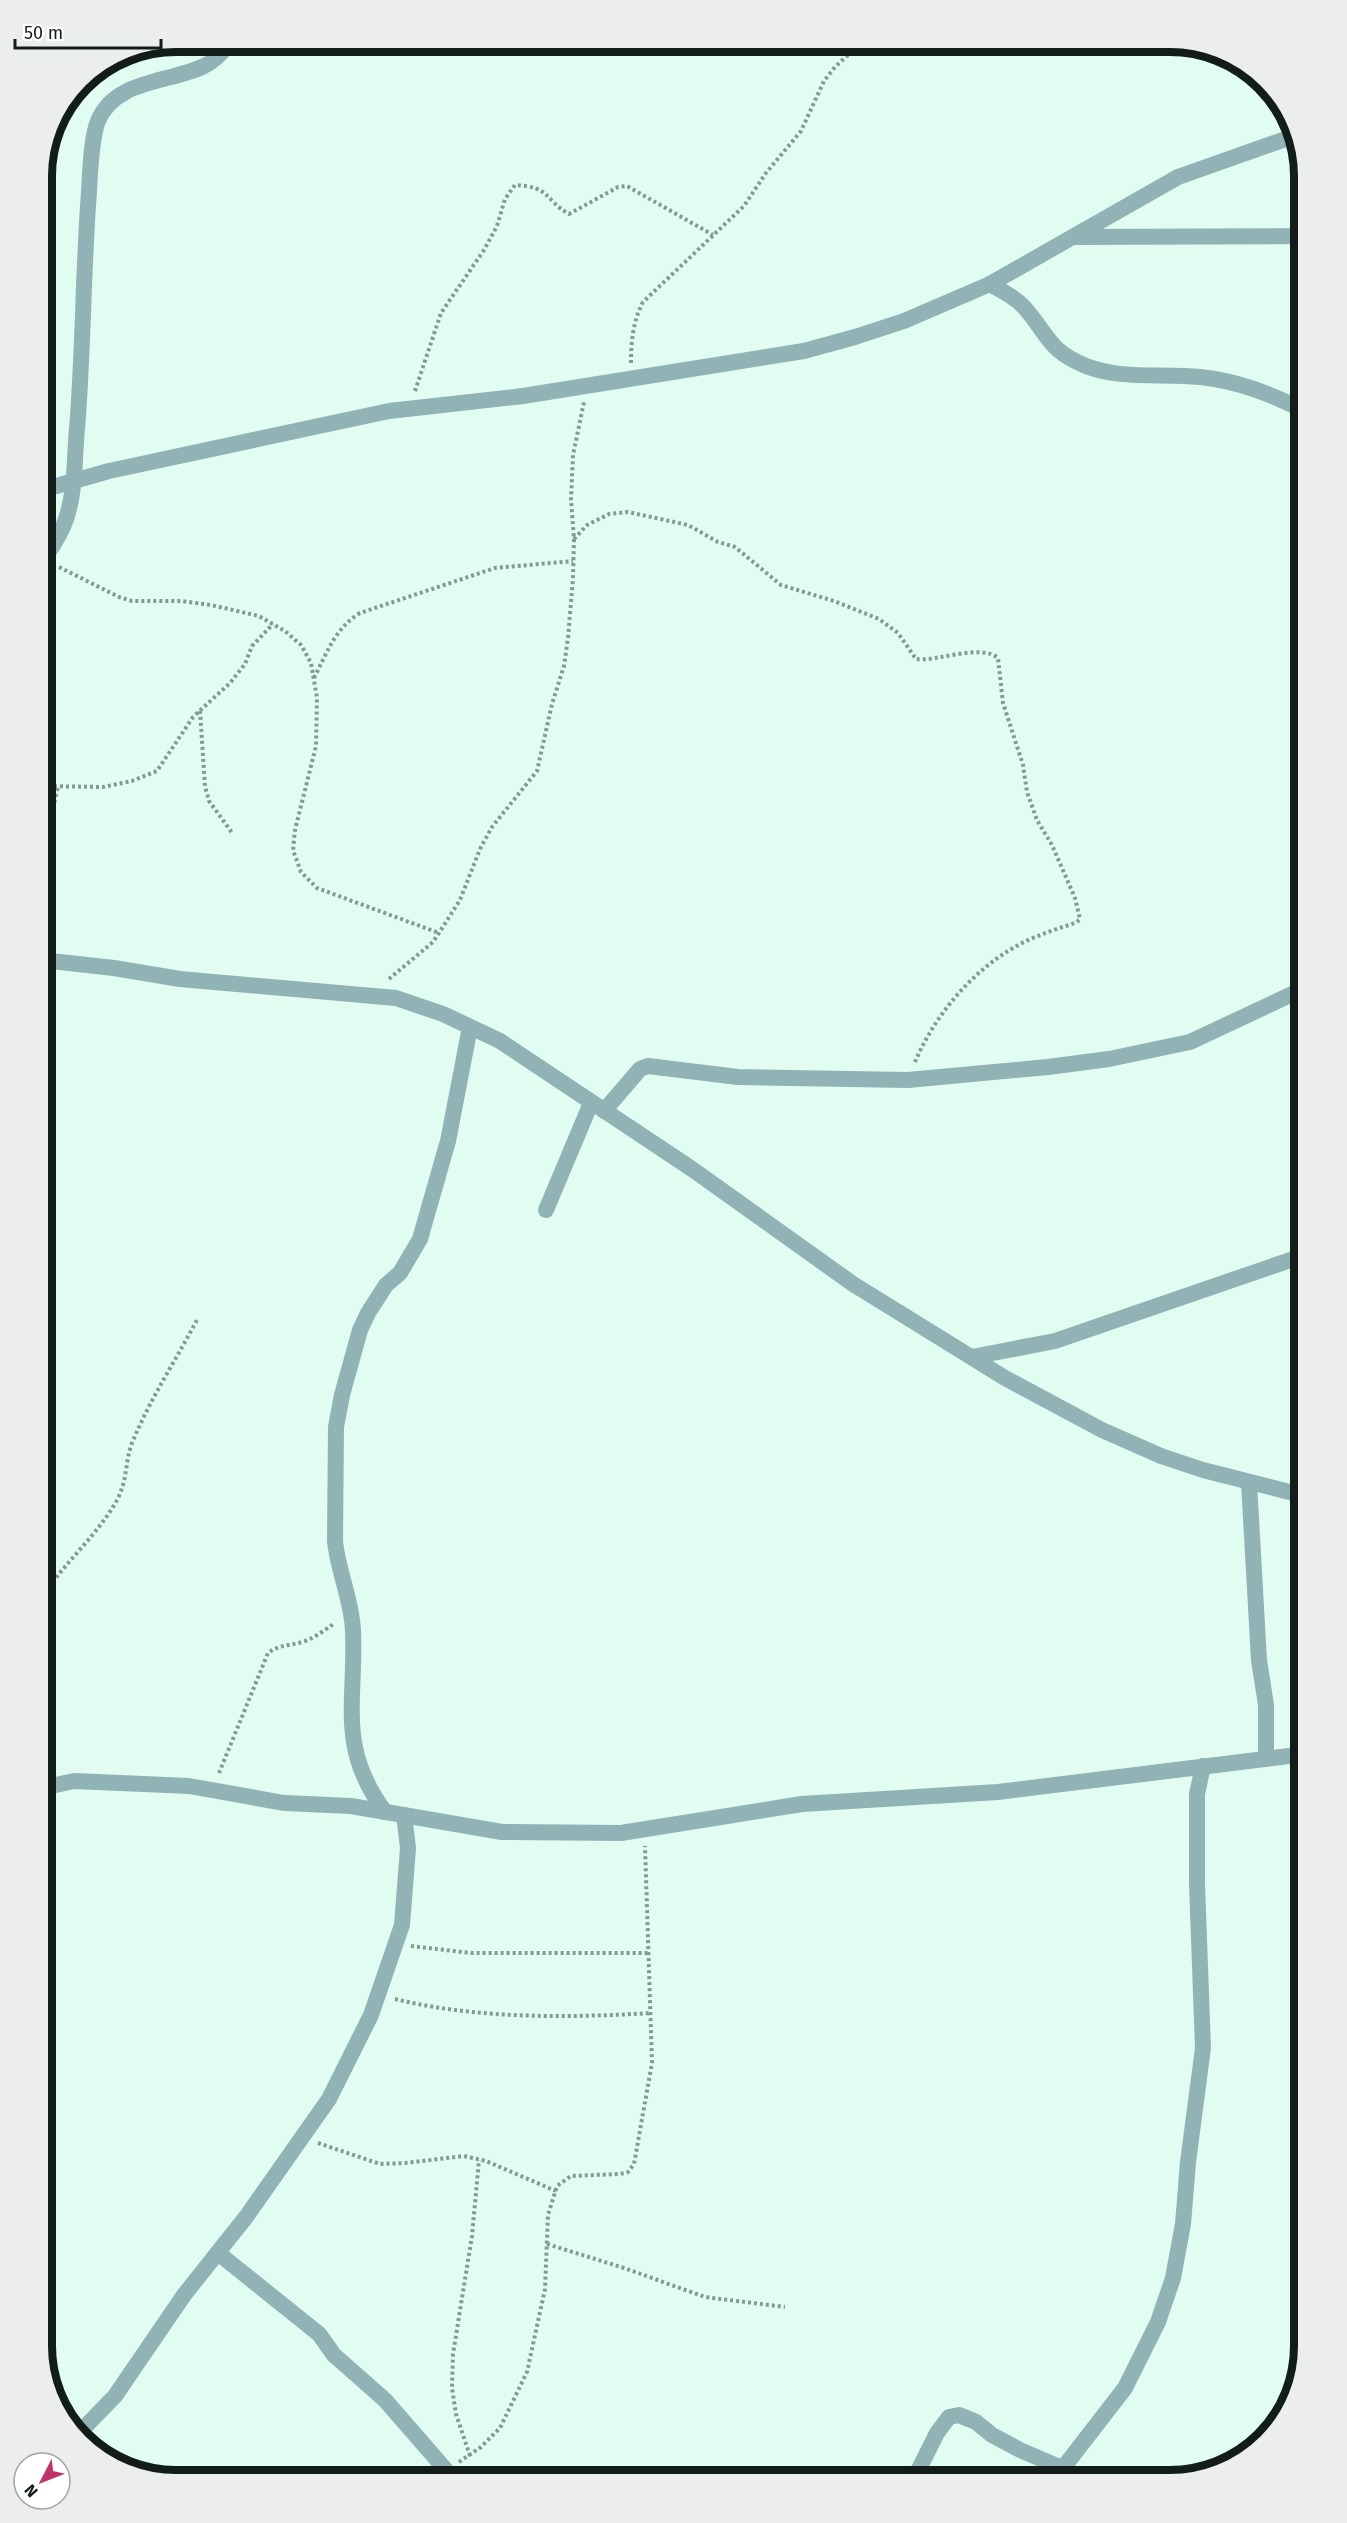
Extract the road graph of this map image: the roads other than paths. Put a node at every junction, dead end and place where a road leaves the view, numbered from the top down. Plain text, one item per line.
1 (223, 52) edge
2 (1288, 138) edge
3 (1294, 236) edge
4 (1075, 237) junction
5 (990, 284) junction
6 (1294, 406) edge
7 (75, 480) junction
8 (53, 487) edge
9 (53, 545) edge
10 (53, 961) edge
11 (1294, 993) edge
12 (470, 1027) junction
13 (597, 1107) junction
14 (546, 1210) dead end
15 (1294, 1259) edge
16 (972, 1357) junction
17 (1249, 1483) junction
18 (1294, 1493) edge
19 (1294, 1755) edge
20 (1266, 1759) junction
21 (1203, 1766) junction
22 (52, 1786) edge
23 (385, 1812) junction
24 (404, 1815) junction
25 (218, 2253) junction
26 (83, 2428) edge
27 (444, 2470) edge
28 (918, 2470) edge
29 (1061, 2470) edge

1 - 7 street
2 - 4 street
3 - 4 street
4 - 5 street
5 - 6 street
5 - 7 street
7 - 8 street
7 - 9 street
10 - 12 street
11 - 13 street
12 - 13 street
12 - 23 street
13 - 14 street
13 - 16 street
15 - 16 street
16 - 17 street
17 - 18 street
17 - 20 street
19 - 20 street
20 - 21 street
21 - 24 street
21 - 29 street
22 - 23 street
23 - 24 street
24 - 25 street
25 - 26 street
25 - 27 street
28 - 29 street

